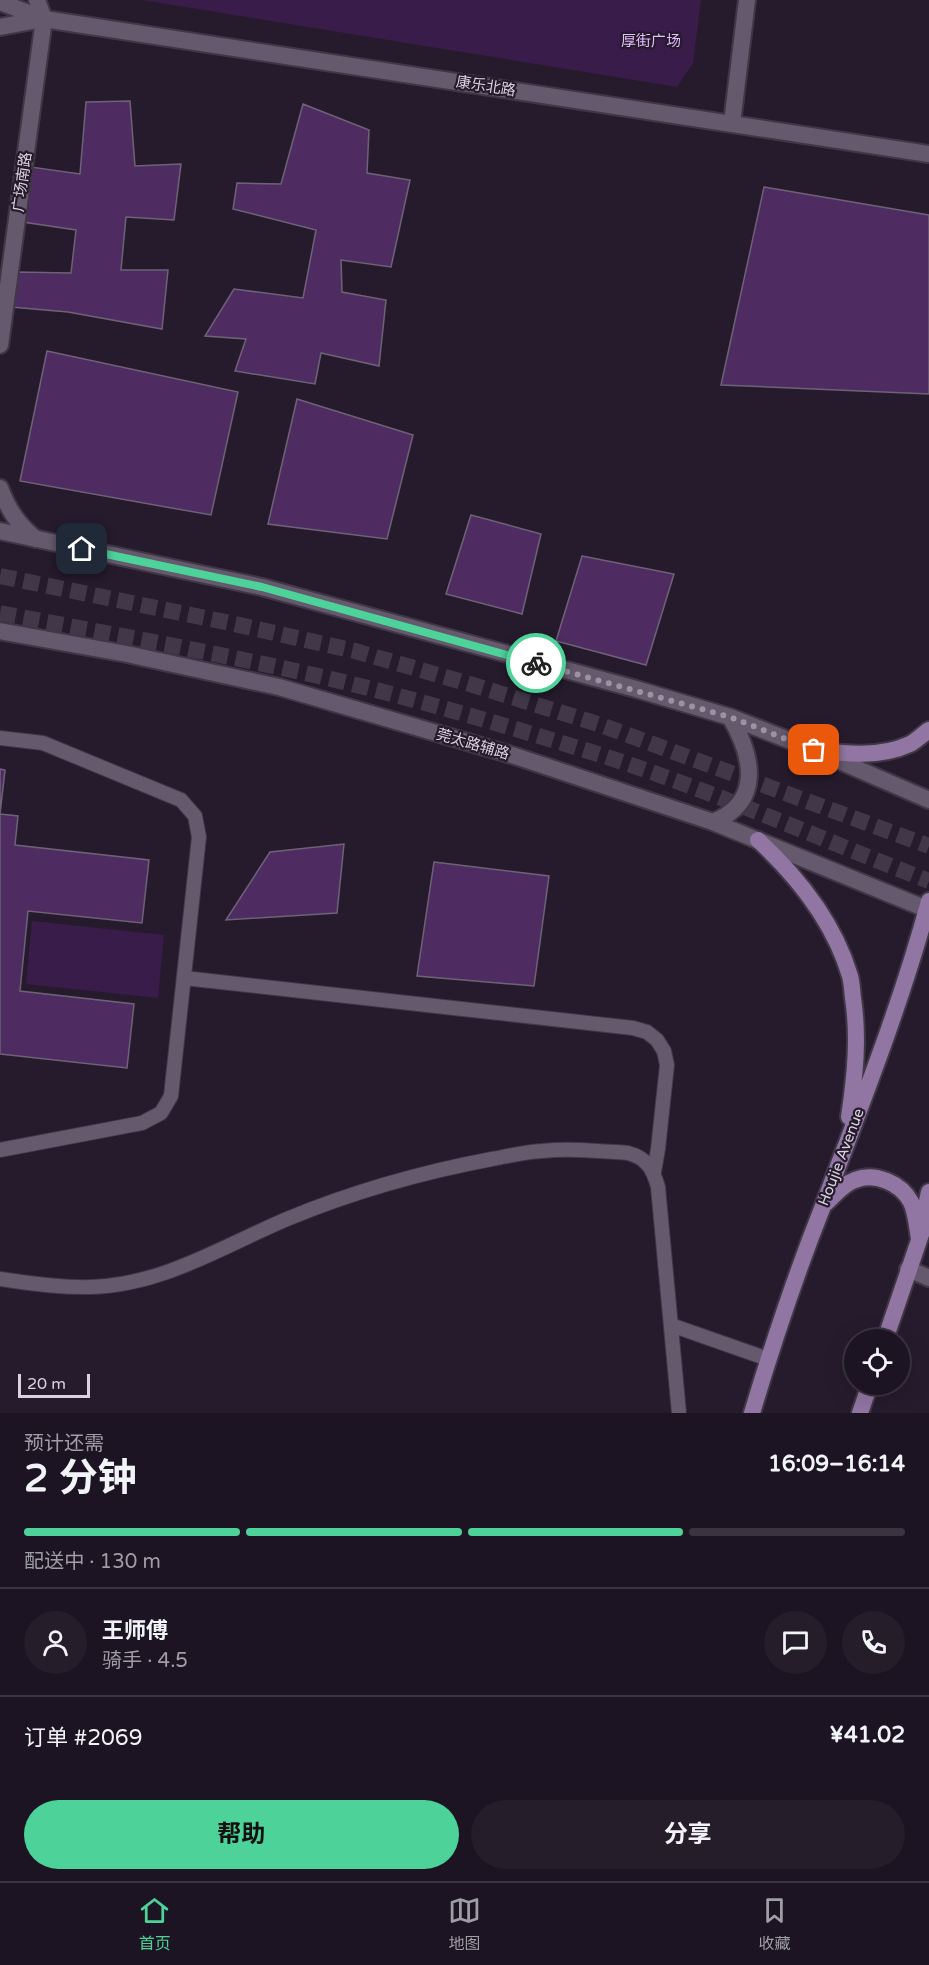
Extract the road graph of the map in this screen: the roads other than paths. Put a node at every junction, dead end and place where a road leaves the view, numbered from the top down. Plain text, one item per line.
1 (37, 0) edge
2 (747, 0) edge
3 (0, 2) edge
4 (44, 19) junction
5 (0, 27) edge
6 (732, 123) junction
7 (929, 153) edge
8 (0, 345) edge
9 (0, 488) edge
10 (0, 531) edge
11 (36, 539) junction
12 (0, 631) edge
13 (730, 717) junction
14 (929, 730) edge
15 (0, 738) edge
16 (814, 750) junction
17 (929, 800) edge
18 (713, 822) junction
19 (758, 840) junction
20 (928, 907) edge
21 (184, 978) junction
22 (0, 1150) edge
23 (844, 1152) junction
24 (654, 1172) junction
25 (929, 1192) edge
26 (822, 1208) junction
27 (928, 1214) edge
28 (919, 1239) junction
29 (908, 1269) junction
30 (929, 1278) edge
31 (0, 1279) edge
32 (671, 1325) junction
33 (889, 1329) edge
34 (768, 1359) junction
35 (866, 1395) edge
36 (679, 1413) edge
37 (752, 1413) edge
38 (860, 1413) edge

1 - 4 main road
2 - 6 main road
3 - 4 main road, 康乐北路
4 - 5 main road, 康乐北路
4 - 6 main road, 康乐北路
4 - 8 main road, 广场南路
6 - 7 main road, 康乐北路
9 - 11 main road
10 - 11 main road
11 - 13 main road
12 - 18 main road, 莞太路辅路
13 - 16 main road
13 - 18 main road
14 - 16 main road
15 - 21 lane
16 - 17 main road
18 - 19 main road, 莞太路辅路
19 - 20 main road, 莞太路辅路
19 - 23 main road
20 - 23 main road, Houjie Avenue
21 - 22 lane
21 - 24 lane
23 - 26 main road, Houjie Avenue
24 - 31 lane
24 - 32 lane
25 - 28 main road
26 - 28 main road
26 - 34 main road, Houjie Avenue
27 - 28 main road
28 - 29 main road
29 - 30 main road
29 - 33 main road
32 - 34 lane
32 - 36 lane
34 - 37 main road, Houjie Avenue
35 - 38 main road

